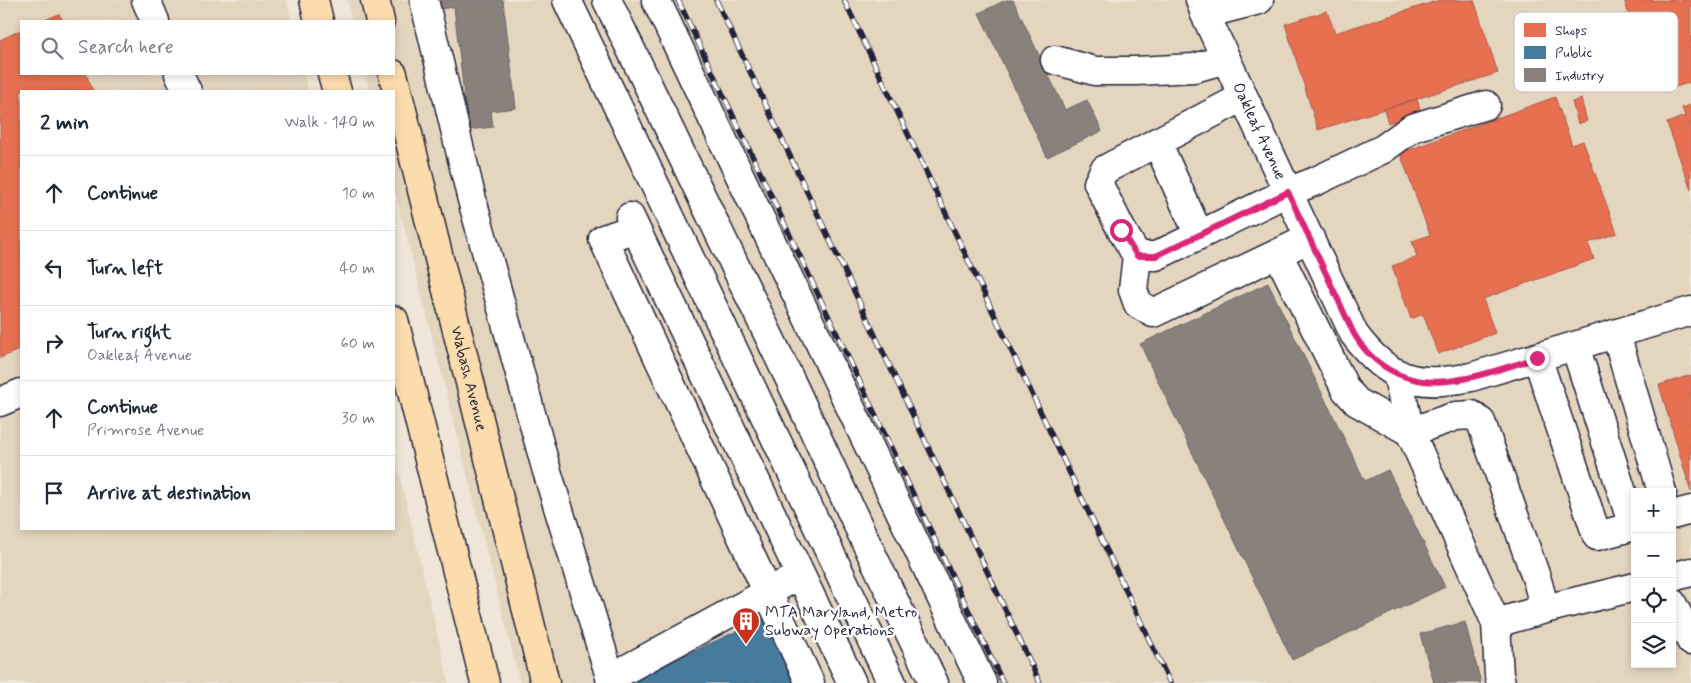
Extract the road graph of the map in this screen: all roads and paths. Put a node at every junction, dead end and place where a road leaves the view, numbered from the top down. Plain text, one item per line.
1 (146, 0) edge
2 (314, 0) edge
3 (374, 0) edge
4 (424, 0) edge
5 (567, 0) edge
6 (607, 0) edge
7 (656, 0) edge
8 (1259, 0) edge
9 (1202, 7) edge
10 (155, 20) edge
11 (319, 20) edge
12 (380, 20) edge
13 (1226, 59) junction
14 (1055, 60) dead end
15 (179, 75) edge
16 (332, 75) edge
17 (393, 75) edge
18 (187, 90) edge
19 (337, 90) edge
20 (1244, 97) junction
21 (1486, 105) dead end
22 (1157, 142) junction
23 (1288, 192) junction
24 (1199, 235) junction
25 (1310, 238) junction
26 (1278, 254) junction
27 (1137, 256) junction
28 (1691, 311) edge
29 (395, 324) edge
30 (1616, 334) junction
31 (1576, 346) junction
32 (1537, 358) junction
33 (1402, 376) junction
34 (20, 393) edge
35 (0, 402) edge
36 (1410, 432) junction
37 (1661, 488) edge
38 (1691, 510) edge
39 (1676, 514) edge
40 (1631, 517) edge
41 (903, 520) junction
42 (1631, 527) edge
43 (864, 540) junction
44 (832, 558) junction
45 (1691, 572) edge
46 (801, 575) junction
47 (1676, 576) edge
48 (1631, 588) edge
49 (768, 592) junction
50 (1545, 609) junction
51 (1676, 611) edge
52 (1496, 623) junction
53 (1691, 641) edge
54 (611, 680) edge
55 (485, 683) edge
56 (545, 683) edge
57 (810, 683) edge
58 (852, 683) edge
59 (892, 683) edge
60 (934, 683) edge
61 (982, 683) edge
62 (1501, 683) edge

1 - 10 street
2 - 11 main road
3 - 12 main road
4 - 54 street
5 - 44 street
6 - 43 street
7 - 41 street
8 - 9 street
9 - 13 street, Oakleaf Avenue
13 - 14 street
13 - 20 street, Oakleaf Avenue
15 - 18 street
16 - 19 main road
17 - 56 main road, Wabash Avenue
20 - 22 street
20 - 23 street, Oakleaf Avenue
21 - 23 street
22 - 24 street
22 - 27 street
23 - 24 street
23 - 25 street, Oakleaf Avenue
24 - 27 street
25 - 26 street
25 - 33 street, Oakleaf Avenue
26 - 27 street
26 - 36 street
28 - 30 street
29 - 55 main road
30 - 31 street
30 - 37 street
31 - 32 street
31 - 40 street
32 - 33 street
32 - 42 street
33 - 36 street
34 - 35 street
36 - 50 street
36 - 52 street
38 - 39 street
41 - 43 street
41 - 61 street
43 - 44 street
43 - 60 street
44 - 46 street
44 - 59 street
45 - 47 street
46 - 49 street
46 - 49 street
46 - 58 street
48 - 50 street
49 - 54 street
49 - 57 street
50 - 52 street
51 - 53 street
52 - 62 street

